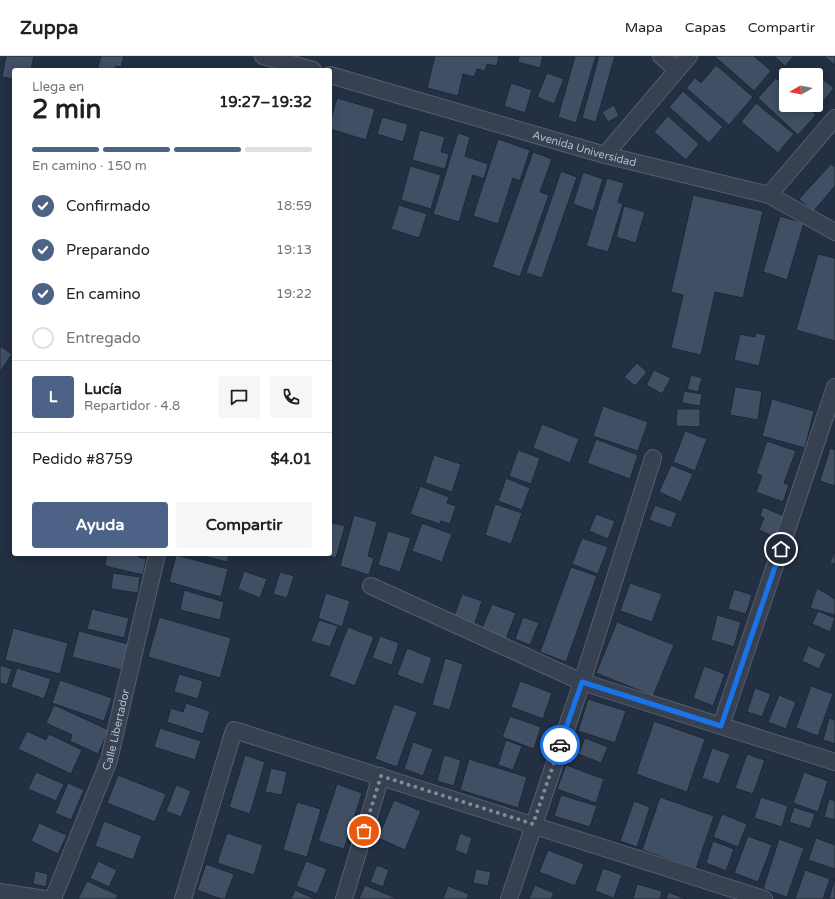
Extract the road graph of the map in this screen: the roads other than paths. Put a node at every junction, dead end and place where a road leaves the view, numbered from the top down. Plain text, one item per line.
1 (661, 56) edge
2 (689, 56) edge
3 (269, 60) edge
4 (304, 68) edge
5 (677, 70) junction
6 (332, 76) edge
7 (835, 118) edge
8 (605, 155) junction
9 (769, 195) junction
10 (835, 232) edge
11 (835, 387) edge
12 (653, 458) dead end
13 (157, 556) edge
14 (371, 586) dead end
15 (582, 682) junction
16 (721, 726) junction
17 (835, 762) edge
18 (381, 776) junction
19 (533, 824) junction
20 (0, 892) edge
21 (45, 899) edge
22 (53, 899) edge
23 (183, 899) edge
24 (344, 899) edge
25 (509, 899) edge
26 (764, 899) edge

1 - 5 street
2 - 5 street
3 - 4 street
5 - 8 street
6 - 8 street, Avenida Universidad
7 - 9 street
8 - 9 street, Avenida Universidad
9 - 10 street, Avenida Universidad
11 - 16 street
12 - 15 street
13 - 22 street, Calle Libertador
14 - 15 street
15 - 16 street
15 - 19 street
16 - 17 street
18 - 19 street
18 - 23 street
18 - 24 street
19 - 25 street
19 - 26 street
20 - 21 street

